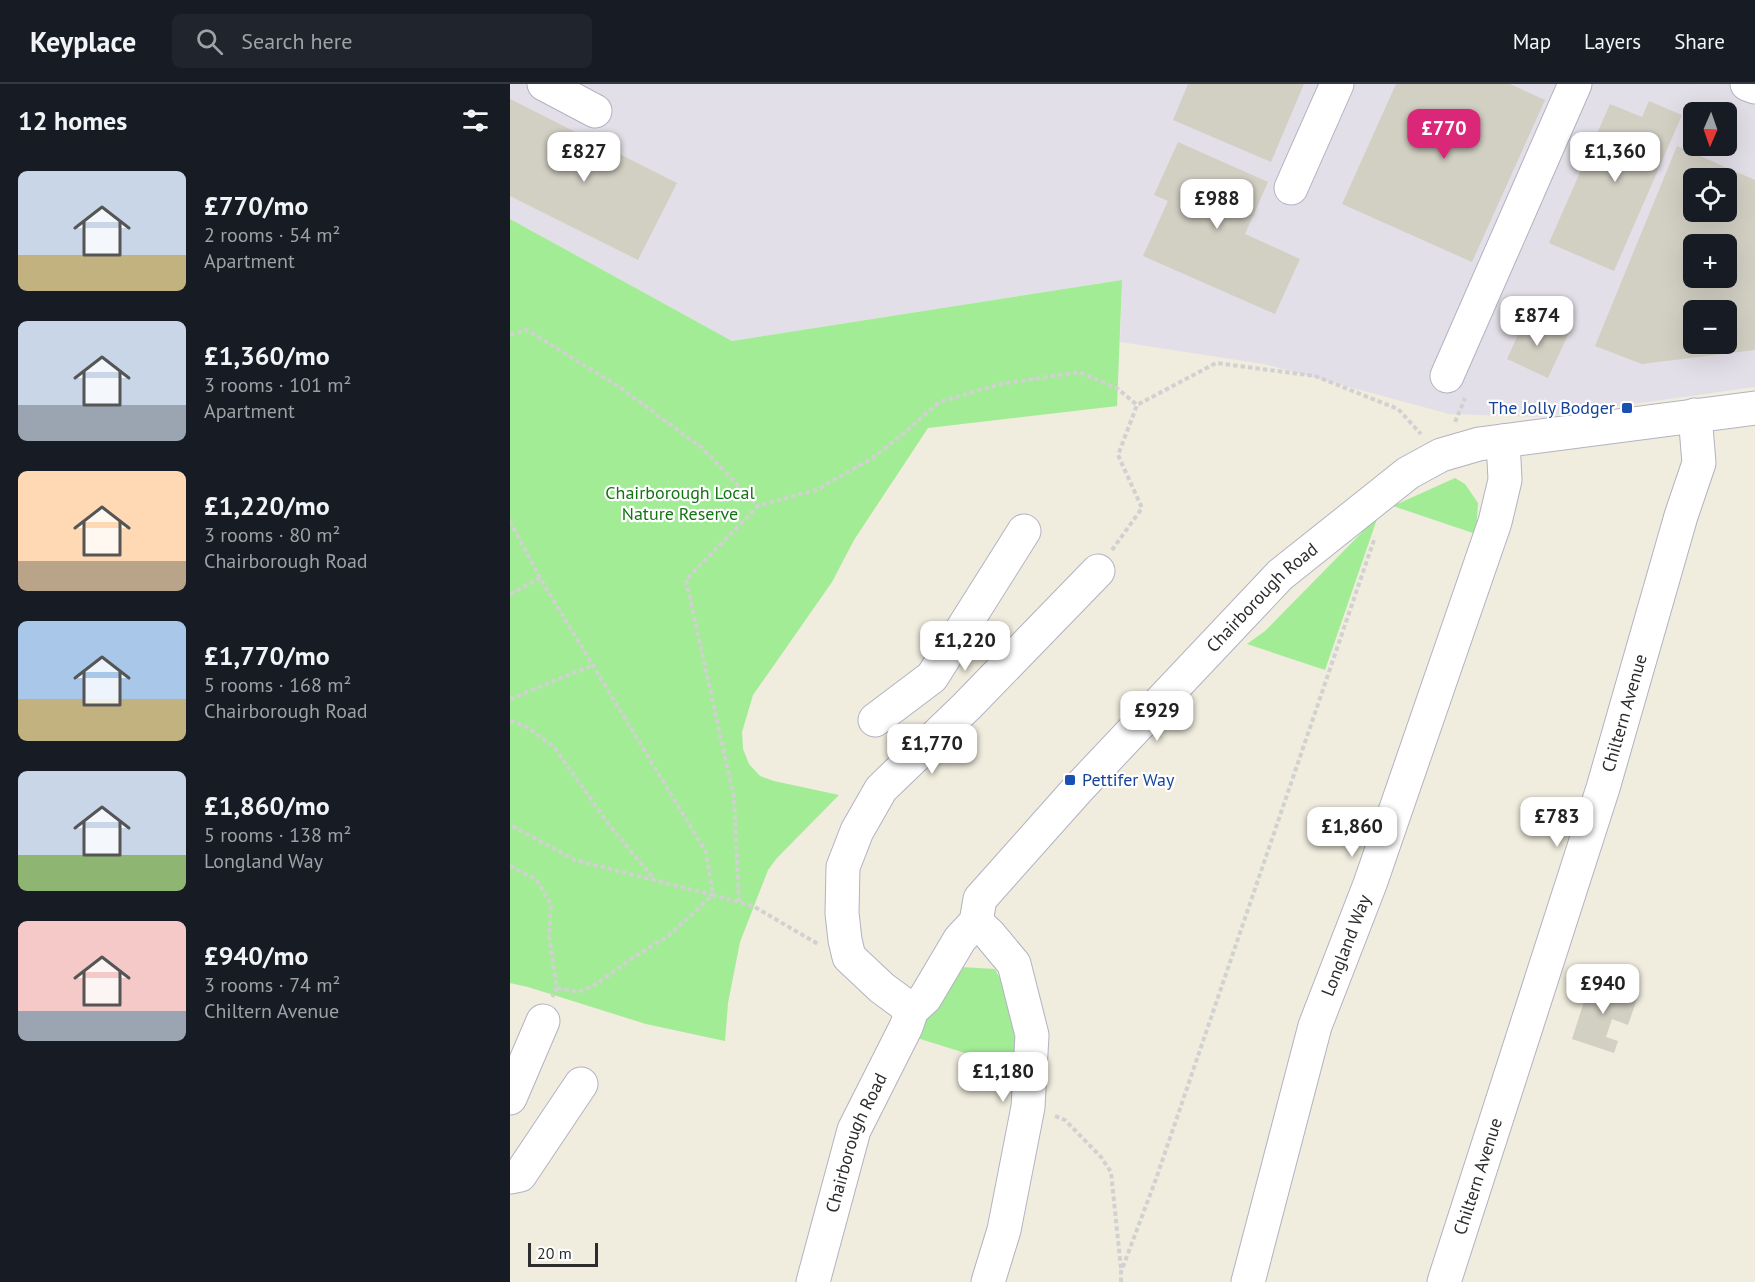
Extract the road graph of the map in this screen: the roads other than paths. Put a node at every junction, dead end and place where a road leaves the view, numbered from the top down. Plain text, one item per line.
1 (544, 84) edge
2 (1337, 84) edge
3 (1575, 84) edge
4 (1747, 84) edge
5 (1755, 87) edge
6 (595, 111) dead end
7 (1291, 188) dead end
8 (1447, 376) dead end
9 (1755, 408) edge
10 (1695, 415) junction
11 (1503, 441) junction
12 (1024, 531) dead end
13 (1098, 571) road end
14 (932, 677) junction
15 (967, 706) junction
16 (875, 720) dead end
17 (976, 922) junction
18 (912, 1010) junction
19 (543, 1021) road end
20 (581, 1084) dead end
21 (510, 1098) edge
22 (510, 1177) edge
23 (813, 1282) edge
24 (988, 1282) edge
25 (1248, 1282) edge
26 (1444, 1282) edge

1 - 6 street
2 - 7 street
3 - 8 street
4 - 5 street
9 - 10 street, Chairborough Road
10 - 11 street, Chairborough Road
10 - 26 street, Chiltern Avenue
11 - 17 street, Chairborough Road
11 - 25 street, Longland Way
12 - 14 street
13 - 15 street
14 - 15 street
14 - 16 street
15 - 18 street
17 - 18 street, Chairborough Road
17 - 24 street
18 - 23 street, Chairborough Road
19 - 21 street
20 - 22 street

